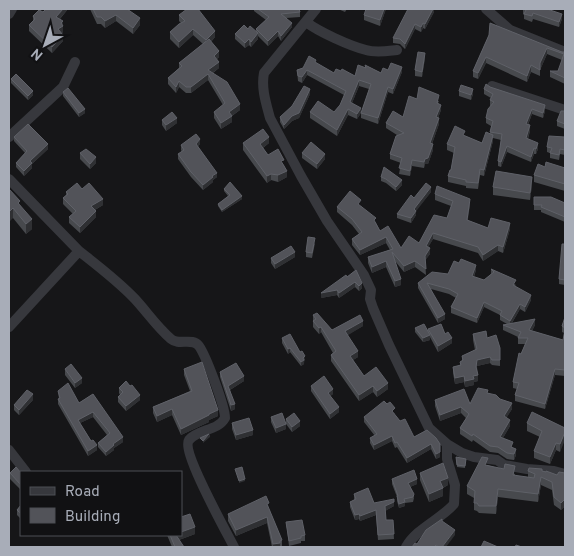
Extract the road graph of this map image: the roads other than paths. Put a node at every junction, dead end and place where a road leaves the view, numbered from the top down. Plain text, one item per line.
1 (12, 9) edge
2 (316, 9) edge
3 (486, 9) edge
4 (9, 14) edge
5 (306, 22) junction
6 (397, 50) dead end
7 (565, 52) edge
8 (76, 62) dead end
9 (492, 86) edge
10 (565, 110) edge
11 (9, 137) edge
12 (9, 179) edge
13 (79, 251) junction
14 (9, 327) edge
15 (447, 444) junction
16 (9, 450) edge
17 (25, 471) edge
18 (565, 474) edge
19 (234, 547) edge
20 (406, 547) edge

1 - 4 street
2 - 5 street
3 - 7 street
5 - 6 street
5 - 15 street
8 - 11 street
9 - 10 street
12 - 13 street
13 - 14 street
13 - 19 street
15 - 18 street
15 - 20 street
16 - 17 street

